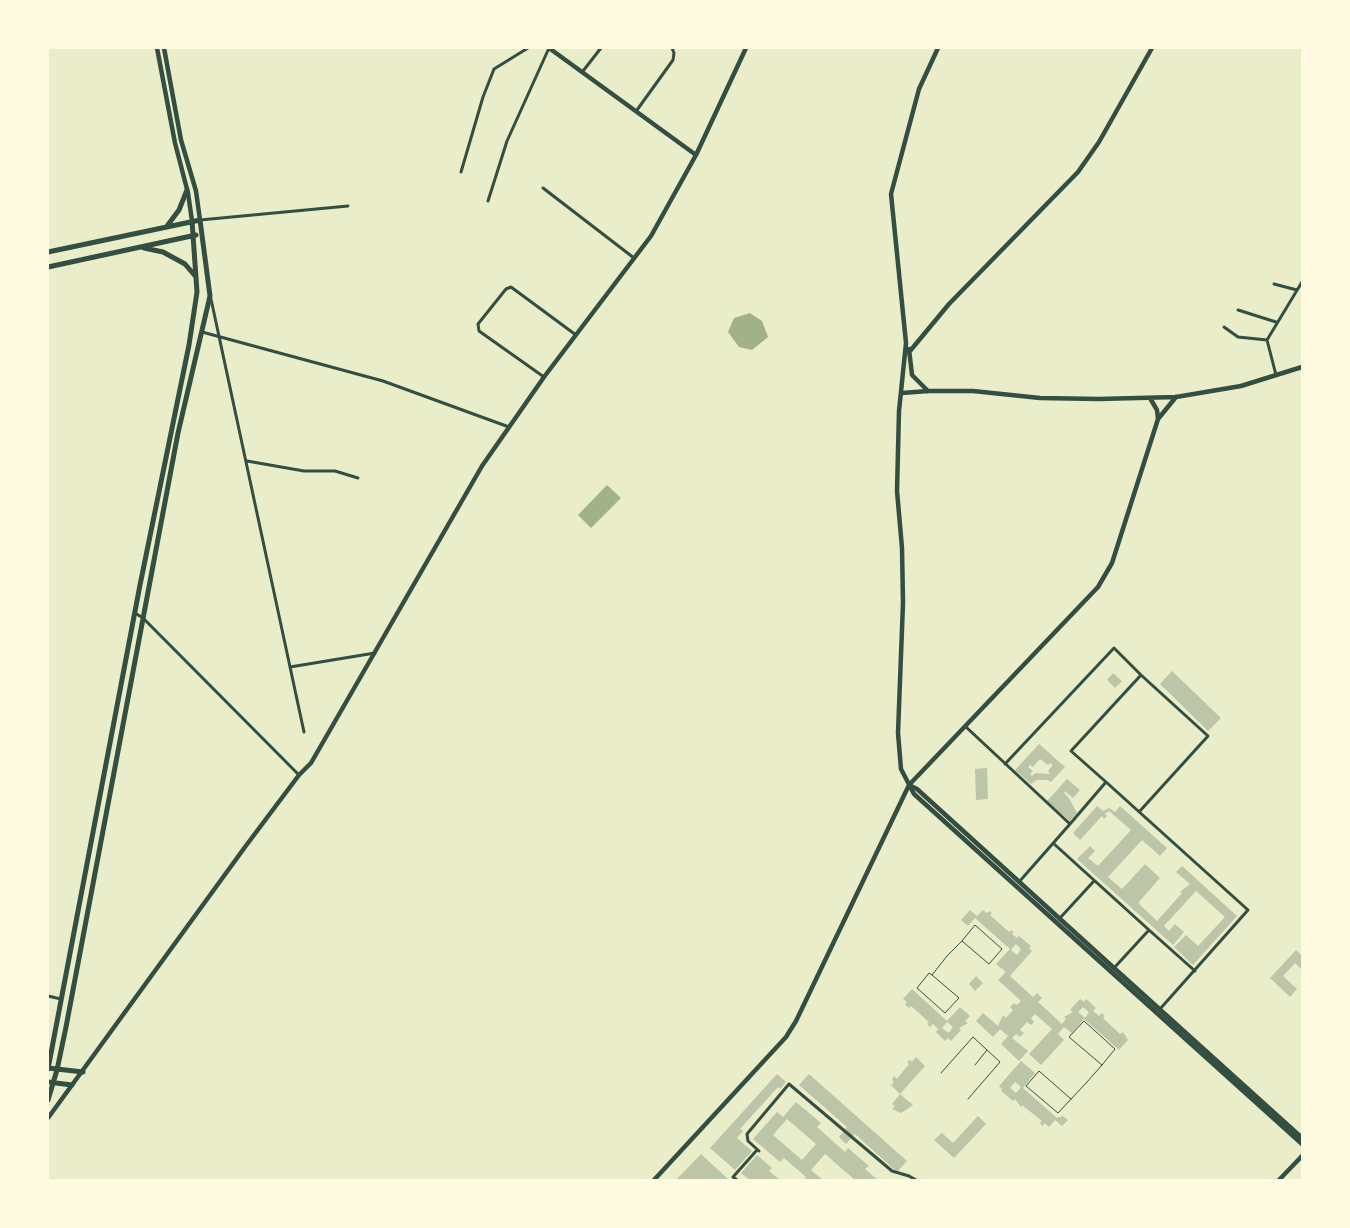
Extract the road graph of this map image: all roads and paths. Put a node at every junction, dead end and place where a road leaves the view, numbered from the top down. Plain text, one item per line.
1 (158, 48) edge
2 (164, 48) edge
3 (528, 48) edge
4 (549, 48) edge
5 (601, 48) edge
6 (672, 48) edge
7 (746, 48) edge
8 (938, 48) edge
9 (1152, 48) edge
10 (583, 71) junction
11 (637, 110) junction
12 (696, 154) junction
13 (462, 172) dead end
14 (544, 188) dead end
15 (187, 190) junction
16 (488, 201) dead end
17 (348, 206) dead end
18 (200, 220) junction
19 (192, 221) junction
20 (167, 227) junction
21 (202, 234) junction
22 (194, 236) junction
23 (141, 247) junction
24 (48, 252) edge
25 (634, 259) junction
26 (48, 267) edge
27 (196, 278) junction
28 (1302, 282) edge
29 (1274, 284) dead end
30 (1296, 290) junction
31 (210, 296) junction
32 (1238, 310) dead end
33 (1276, 322) junction
34 (1224, 327) dead end
35 (202, 332) junction
36 (576, 335) junction
37 (220, 336) junction
38 (1267, 340) junction
39 (906, 343) junction
40 (910, 351) junction
41 (1302, 367) edge
42 (1276, 375) junction
43 (544, 377) junction
44 (928, 391) junction
45 (902, 393) junction
46 (1176, 397) junction
47 (1150, 398) junction
48 (1158, 419) junction
49 (509, 426) junction
50 (247, 461) junction
51 (358, 478) dead end
52 (135, 613) junction
53 (143, 618) junction
54 (376, 653) junction
55 (290, 667) junction
56 (1142, 675) junction
57 (966, 727) junction
58 (304, 732) dead end
59 (1005, 764) junction
60 (299, 775) junction
61 (1106, 782) junction
62 (910, 785) junction
63 (1139, 812) junction
64 (1070, 824) junction
65 (1053, 844) junction
66 (1094, 881) junction
67 (1019, 882) junction
68 (1060, 918) junction
69 (1149, 930) junction
70 (962, 941) junction
71 (1114, 968) junction
72 (1195, 971) junction
73 (932, 975) junction
74 (48, 996) edge
75 (61, 999) junction
76 (1162, 1008) junction
77 (987, 1050) junction
78 (974, 1065) dead end
79 (1102, 1065) junction
80 (48, 1069) edge
81 (57, 1070) junction
82 (83, 1072) junction
83 (941, 1073) dead end
84 (50, 1082) edge
85 (72, 1085) junction
86 (968, 1099) dead end
87 (1071, 1099) junction
88 (48, 1100) edge
89 (48, 1118) edge
90 (1302, 1143) edge
91 (1302, 1156) edge
92 (654, 1180) edge
93 (737, 1180) edge
94 (916, 1180) edge
95 (1279, 1180) edge

1 - 15 street
2 - 18 street
3 - 13 street
4 - 10 street
4 - 16 street
5 - 10 street
6 - 11 street
7 - 12 street
8 - 39 street
9 - 40 street
10 - 11 street
11 - 12 street
12 - 25 street
14 - 25 street
15 - 19 street
15 - 20 main road
17 - 18 street
18 - 19 main road
18 - 21 main road
19 - 20 main road
19 - 22 main road
20 - 24 main road
21 - 22 main road
21 - 31 main road
22 - 23 main road
22 - 27 main road
23 - 26 main road
23 - 27 main road
25 - 36 street
27 - 52 main road
28 - 30 street
29 - 30 street
30 - 33 street
31 - 35 main road
31 - 37 street
32 - 33 street
33 - 38 street
34 - 38 street
35 - 37 street
35 - 53 main road
36 - 43 street
36 - 43 street
37 - 49 street
37 - 50 street
38 - 42 street
39 - 40 street
39 - 45 street
40 - 44 street
41 - 42 street
42 - 46 street
43 - 49 street
44 - 45 street
44 - 47 street
45 - 62 street
46 - 47 street
46 - 48 street
47 - 48 street
48 - 57 street
49 - 54 street
50 - 51 street
50 - 55 street
52 - 53 street
52 - 75 main road
53 - 60 street
53 - 81 main road
54 - 55 street
54 - 60 street
55 - 58 street
56 - 59 street
56 - 61 street
56 - 63 street
57 - 59 street
57 - 62 street
59 - 64 street
60 - 82 street
61 - 63 street
61 - 64 street
62 - 67 street
62 - 90 street
62 - 92 street
63 - 72 street
64 - 65 street
65 - 66 street
65 - 67 street
66 - 68 street
66 - 69 street
67 - 68 street
68 - 71 street
69 - 71 street
69 - 72 street
70 - 70 path
70 - 73 path
71 - 76 street
72 - 76 street
73 - 73 path
74 - 75 street
75 - 80 main road
76 - 90 street
77 - 78 path
77 - 83 path
77 - 86 path
79 - 79 path
79 - 87 path
80 - 81 main road
81 - 82 main road
81 - 84 main road
82 - 85 street
84 - 85 main road
84 - 88 main road
85 - 89 street
87 - 87 path
91 - 95 street
93 - 94 street

